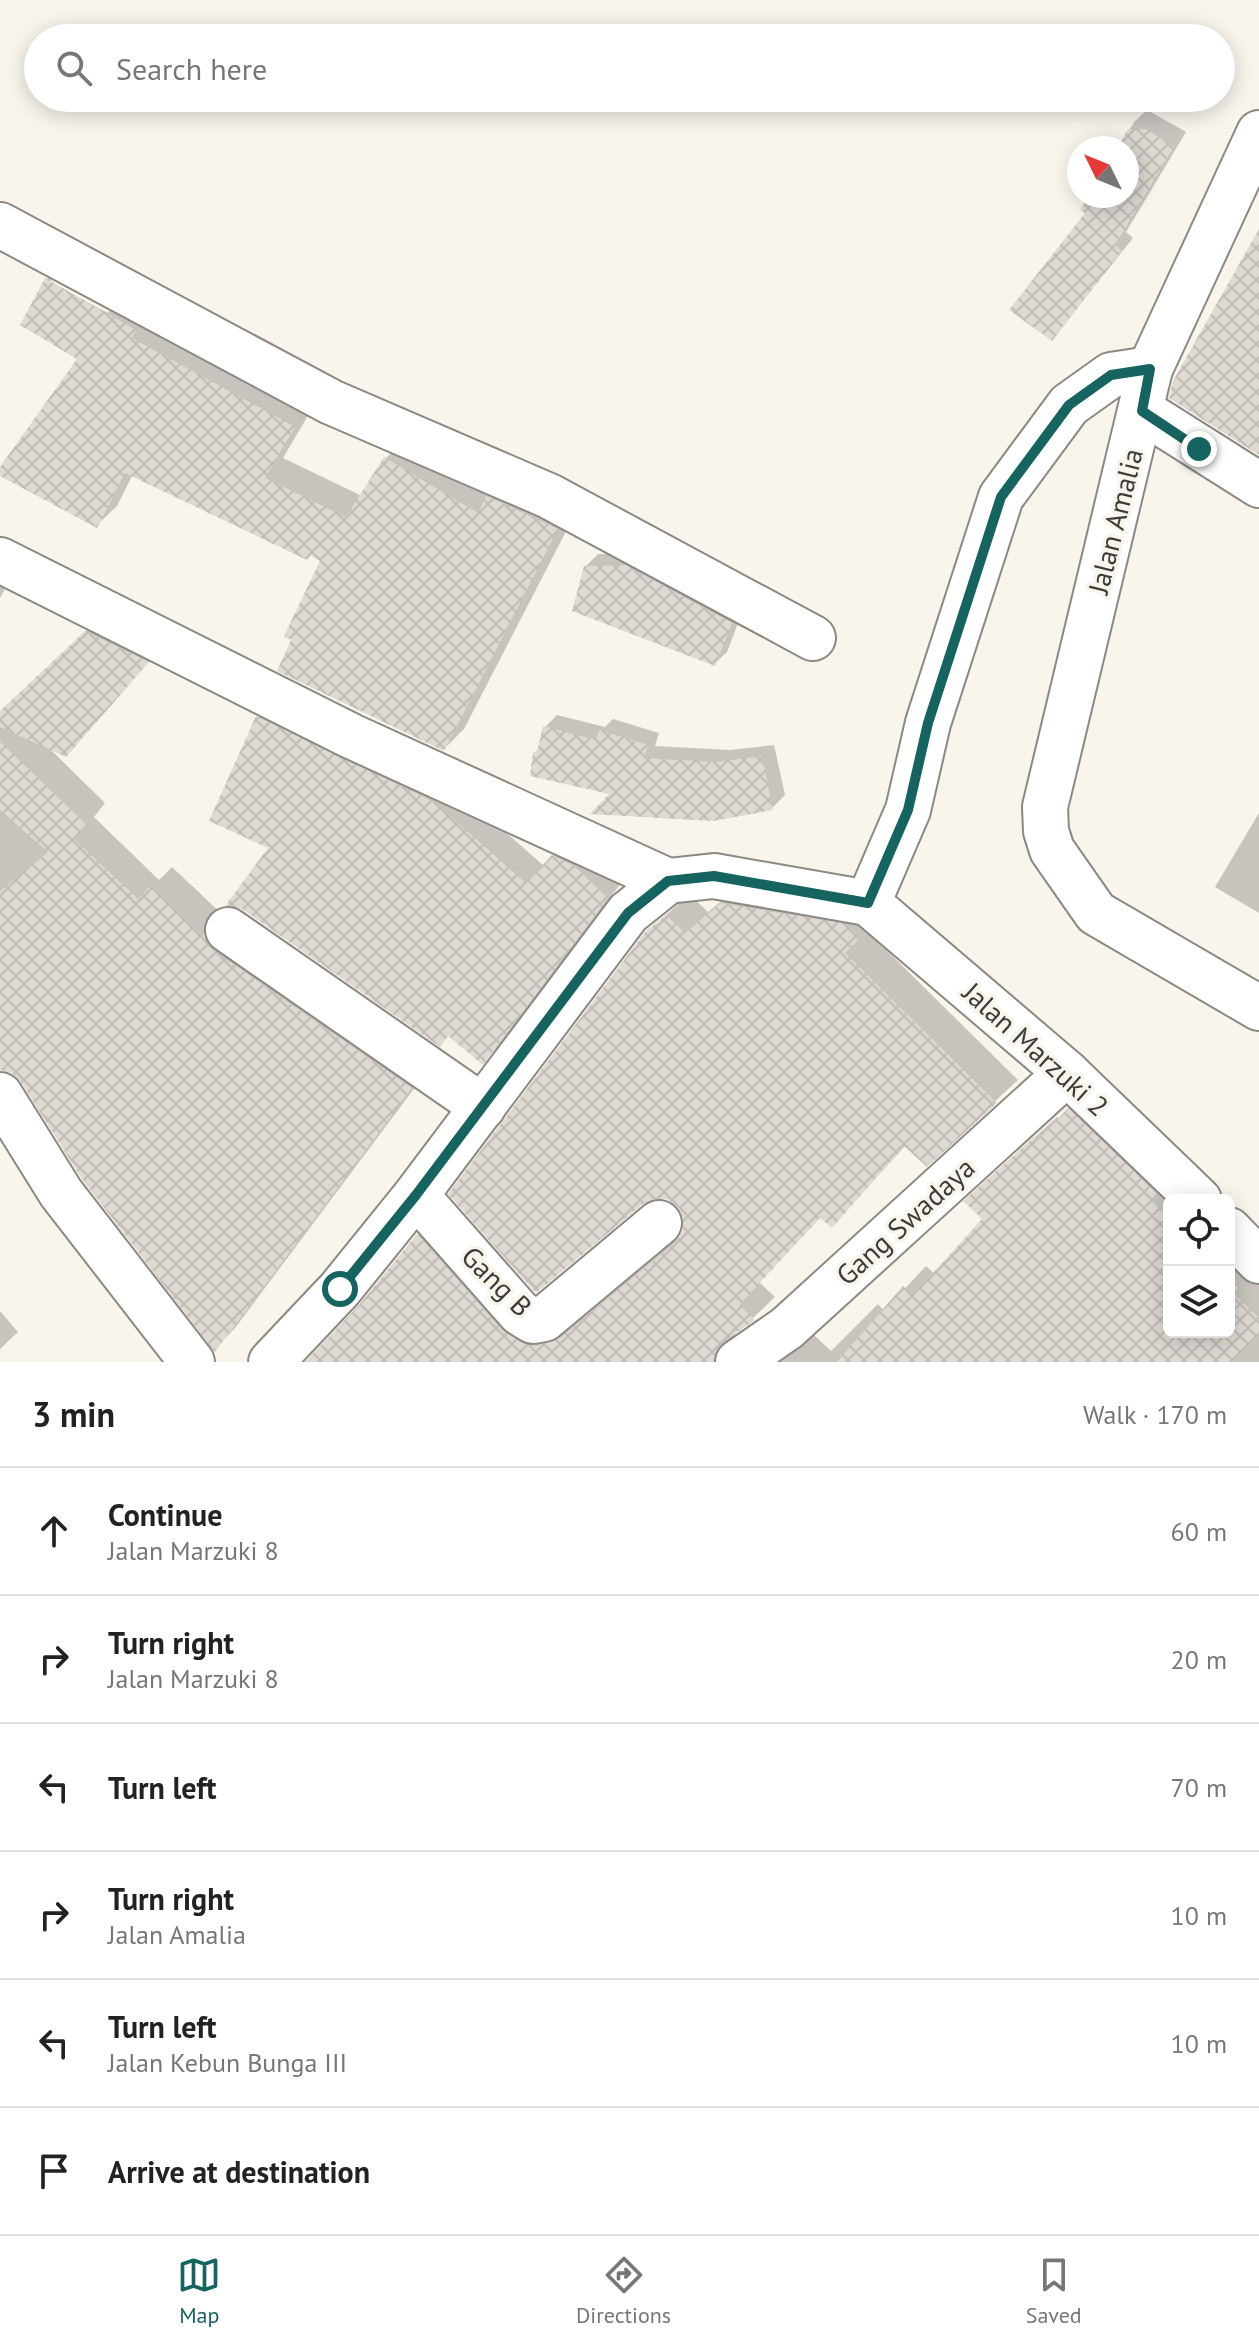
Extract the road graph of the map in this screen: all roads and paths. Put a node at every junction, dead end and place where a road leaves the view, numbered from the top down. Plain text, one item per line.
1 (1259, 133) edge
2 (0, 225) edge
3 (1146, 390) junction
4 (1259, 485) edge
5 (0, 560) edge
6 (813, 638) dead end
7 (668, 881) junction
8 (868, 903) junction
9 (228, 930) dead end
10 (1259, 1008) edge
11 (1067, 1073) junction
12 (0, 1095) edge
13 (483, 1107) junction
14 (1193, 1194) edge
15 (416, 1195) junction
16 (659, 1223) dead end
17 (1235, 1236) edge
18 (1259, 1261) edge
19 (192, 1362) edge
20 (271, 1362) edge
21 (738, 1362) edge

1 - 3 street, Jalan Amalia
2 - 6 street
3 - 4 street
3 - 8 street
3 - 10 street, Jalan Amalia
5 - 7 street
7 - 8 street
7 - 13 street
8 - 11 street, Jalan Marzuki 2
9 - 13 street
11 - 14 street, Jalan Marzuki 2
11 - 21 street, Gang Swadaya
12 - 19 street
13 - 15 street
15 - 16 street, Gang B
15 - 20 street
17 - 18 street

